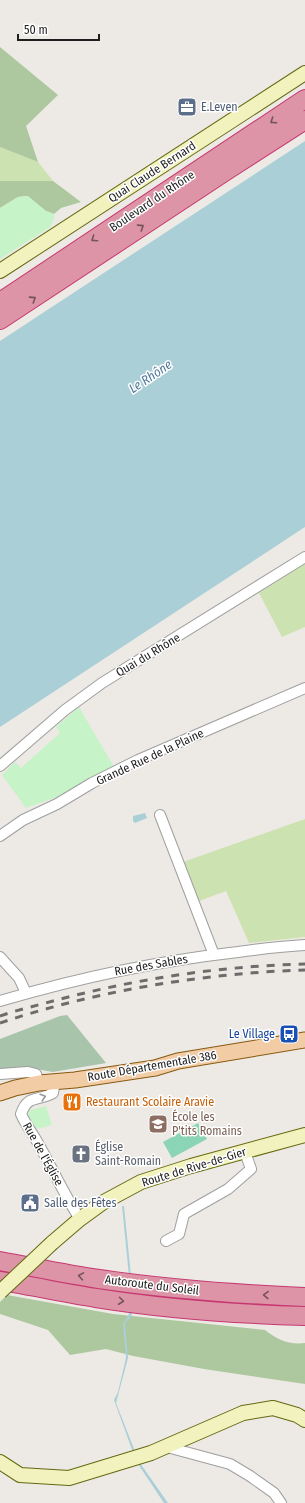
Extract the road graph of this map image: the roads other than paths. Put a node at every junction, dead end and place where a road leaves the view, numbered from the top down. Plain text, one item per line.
1 (305, 73) edge
2 (305, 99) edge
3 (305, 120) edge
4 (0, 271) edge
5 (0, 302) edge
6 (0, 320) edge
7 (305, 557) edge
8 (305, 688) edge
9 (0, 766) edge
10 (160, 814) dead end
11 (0, 836) edge
12 (305, 945) edge
13 (214, 954) junction
14 (0, 957) edge
15 (26, 993) junction
16 (0, 1001) edge
17 (305, 1040) edge
18 (0, 1074) edge
19 (55, 1081) junction
20 (39, 1083) junction
21 (0, 1094) edge
22 (305, 1135) edge
23 (245, 1152) junction
24 (80, 1219) junction
25 (166, 1241) dead end
26 (0, 1261) edge
27 (0, 1281) edge
28 (0, 1292) edge
29 (305, 1297) edge
30 (305, 1316) edge
31 (305, 1420) edge
32 (167, 1447) junction
33 (0, 1462) edge
34 (281, 1503) edge

1 - 4 main road, Quai Claude Bernard
2 -> 5 highway, Boulevard du Rhône
6 -> 3 highway, Boulevard du Rhône
7 - 9 street, Quai du Rhône
8 - 11 street, Grande Rue de la Plaine
10 - 13 street
12 - 13 street, Rue des Sables
13 - 15 street, Rue des Sables
14 - 15 street
15 - 16 street, Rue des Sables
17 - 19 main road, Route Départementale 386
18 - 20 street
19 - 20 main road, Route Départementale 386
24 -> 19 street, Rue de l'Église
20 - 21 main road, Route Départementale 386
22 - 23 main road, Route de Rive-de-Gier
23 - 24 main road, Route de Rive-de-Gier
23 - 25 street
24 - 28 main road, Route de Rive-de-Gier, bridge
29 -> 26 highway, Autoroute du Soleil
27 -> 30 highway, Autoroute du Soleil
31 - 32 main road
32 - 33 main road
32 - 34 street

